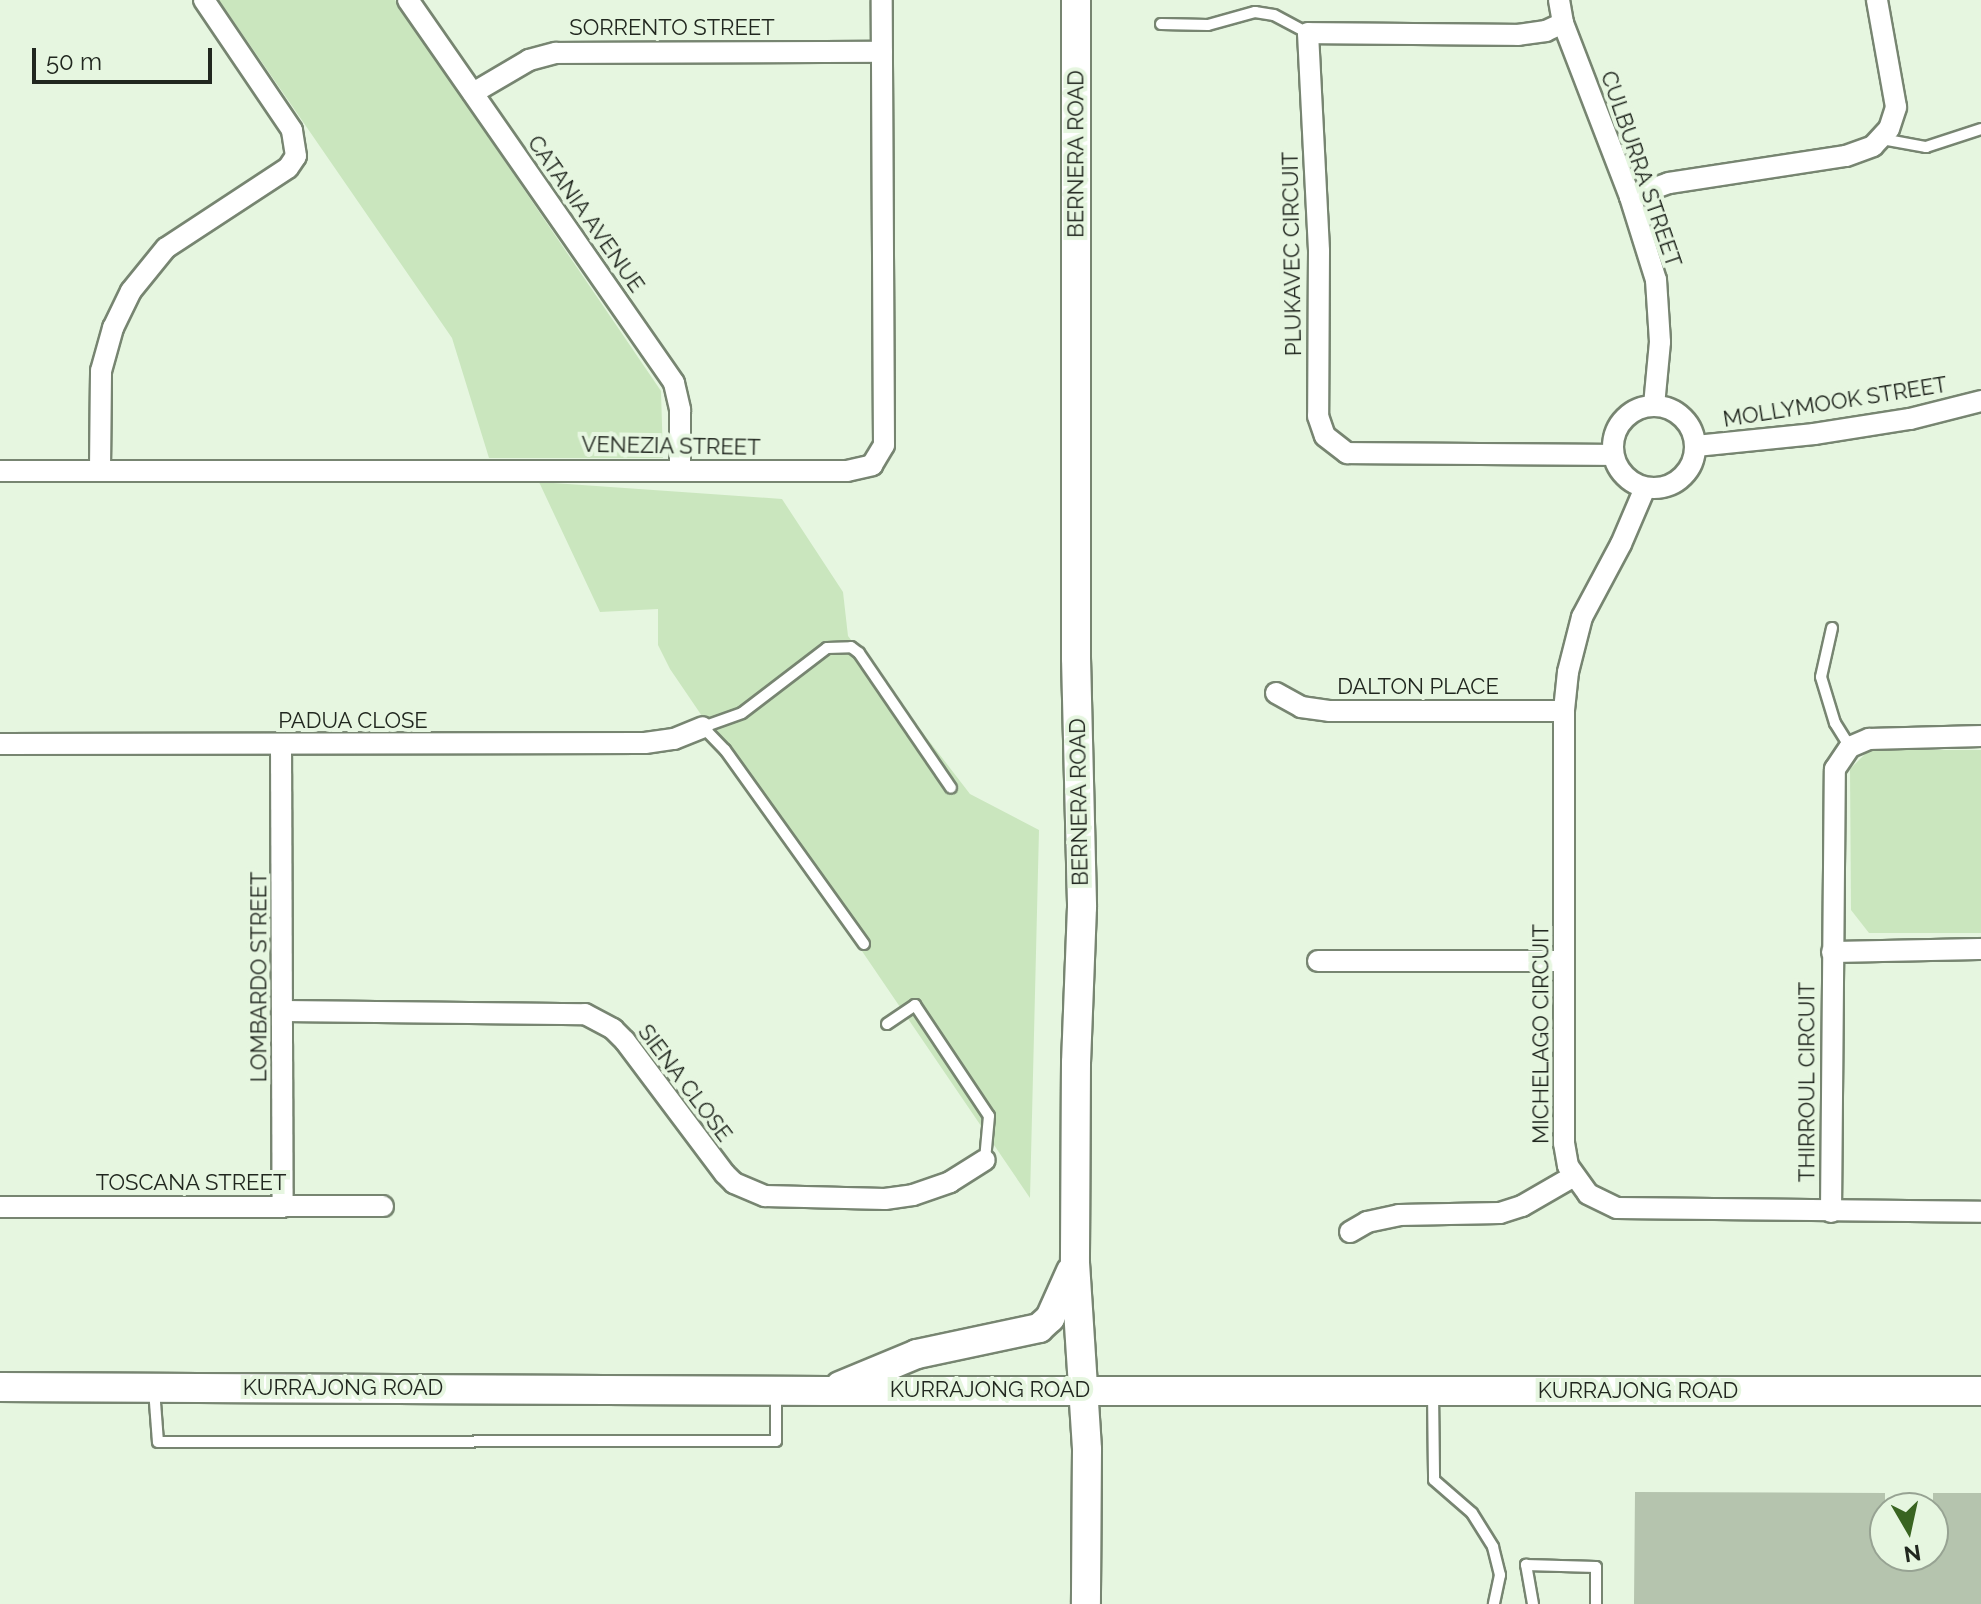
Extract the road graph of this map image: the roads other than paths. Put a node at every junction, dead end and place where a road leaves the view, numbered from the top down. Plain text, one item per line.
1 (204, 0) edge
2 (408, 0) edge
3 (882, 0) edge
4 (1076, 0) edge
5 (1559, 0) edge
6 (1877, 0) edge
7 (1563, 23) junction
8 (1161, 24) dead end
9 (1308, 33) junction
10 (882, 52) junction
11 (473, 93) junction
12 (1981, 129) edge
13 (1882, 139) junction
14 (1630, 197) junction
15 (1981, 401) edge
16 (1654, 405) junction
17 (1696, 446) junction
18 (1613, 455) junction
19 (100, 469) junction
20 (0, 471) edge
21 (680, 471) junction
22 (1645, 488) junction
23 (1832, 628) dead end
24 (1276, 693) dead end
25 (1564, 711) junction
26 (703, 727) junction
27 (1981, 736) edge
28 (0, 744) edge
29 (281, 746) junction
30 (1850, 747) junction
31 (951, 788) dead end
32 (864, 944) dead end
33 (1981, 949) edge
34 (1832, 952) junction
35 (1318, 961) dead end
36 (1564, 961) junction
37 (284, 1011) junction
38 (887, 1024) dead end
39 (985, 1160) joint
40 (1574, 1176) junction
41 (383, 1206) dead end
42 (0, 1207) edge
43 (283, 1207) junction
44 (1831, 1212) junction
45 (1981, 1212) edge
46 (1350, 1232) dead end
47 (1075, 1263) junction
48 (0, 1387) edge
49 (154, 1388) junction
50 (776, 1390) junction
51 (1084, 1390) junction
52 (1433, 1390) junction
53 (828, 1391) junction
54 (1981, 1391) edge
55 (1086, 1604) edge
56 (1494, 1604) edge
57 (1533, 1604) edge
58 (1596, 1604) edge

1 - 19 street
2 - 11 street, CATANIA AVENUE
3 - 10 street, VENEZIA STREET
4 - 47 main road, BERNERA ROAD
5 - 7 street, CULBURRA STREET
6 - 13 street
7 - 9 street
7 - 14 street, CULBURRA STREET
8 - 9 lane
9 - 18 street, PLUKAVEC CIRCUIT
10 - 11 street, SORRENTO STREET
10 - 21 street, VENEZIA STREET
11 - 21 street, CATANIA AVENUE
12 - 13 lane
13 - 14 street
14 - 16 street, CULBURRA STREET
15 - 17 street, MOLLYMOOK STREET
16 - 17 street
16 - 18 street
17 - 22 street
18 - 22 street
19 - 20 street, VENEZIA STREET
19 - 21 street, VENEZIA STREET
22 - 25 street, MICHELAGO CIRCUIT
23 - 30 lane
24 - 25 street, DALTON PLACE
25 - 36 street, MICHELAGO CIRCUIT
26 - 29 street, PADUA CLOSE
26 - 31 lane
26 - 32 lane
27 - 30 street
28 - 29 street, PADUA CLOSE
29 - 37 street, LOMBARDO STREET
30 - 34 street, THIRROUL CIRCUIT
33 - 34 street, THIRROUL CIRCUIT
34 - 44 street, THIRROUL CIRCUIT
35 - 36 street
36 - 40 street, MICHELAGO CIRCUIT
37 - 39 street, SIENA CLOSE
37 - 43 street, LOMBARDO STREET
38 - 39 lane
40 - 44 street
40 - 46 street
41 - 43 street, TOSCANA STREET
42 - 43 street, TOSCANA STREET
44 - 45 street
47 - 51 main road, BERNERA ROAD
47 - 53 main road
48 - 49 main road, KURRAJONG ROAD
49 - 50 main road, KURRAJONG ROAD
49 - 50 lane
50 - 53 main road, KURRAJONG ROAD
51 - 52 main road, KURRAJONG ROAD
51 - 53 main road, KURRAJONG ROAD
51 - 55 main road, BERNERA ROAD
52 - 54 main road, KURRAJONG ROAD
52 - 56 lane
57 - 58 lane

